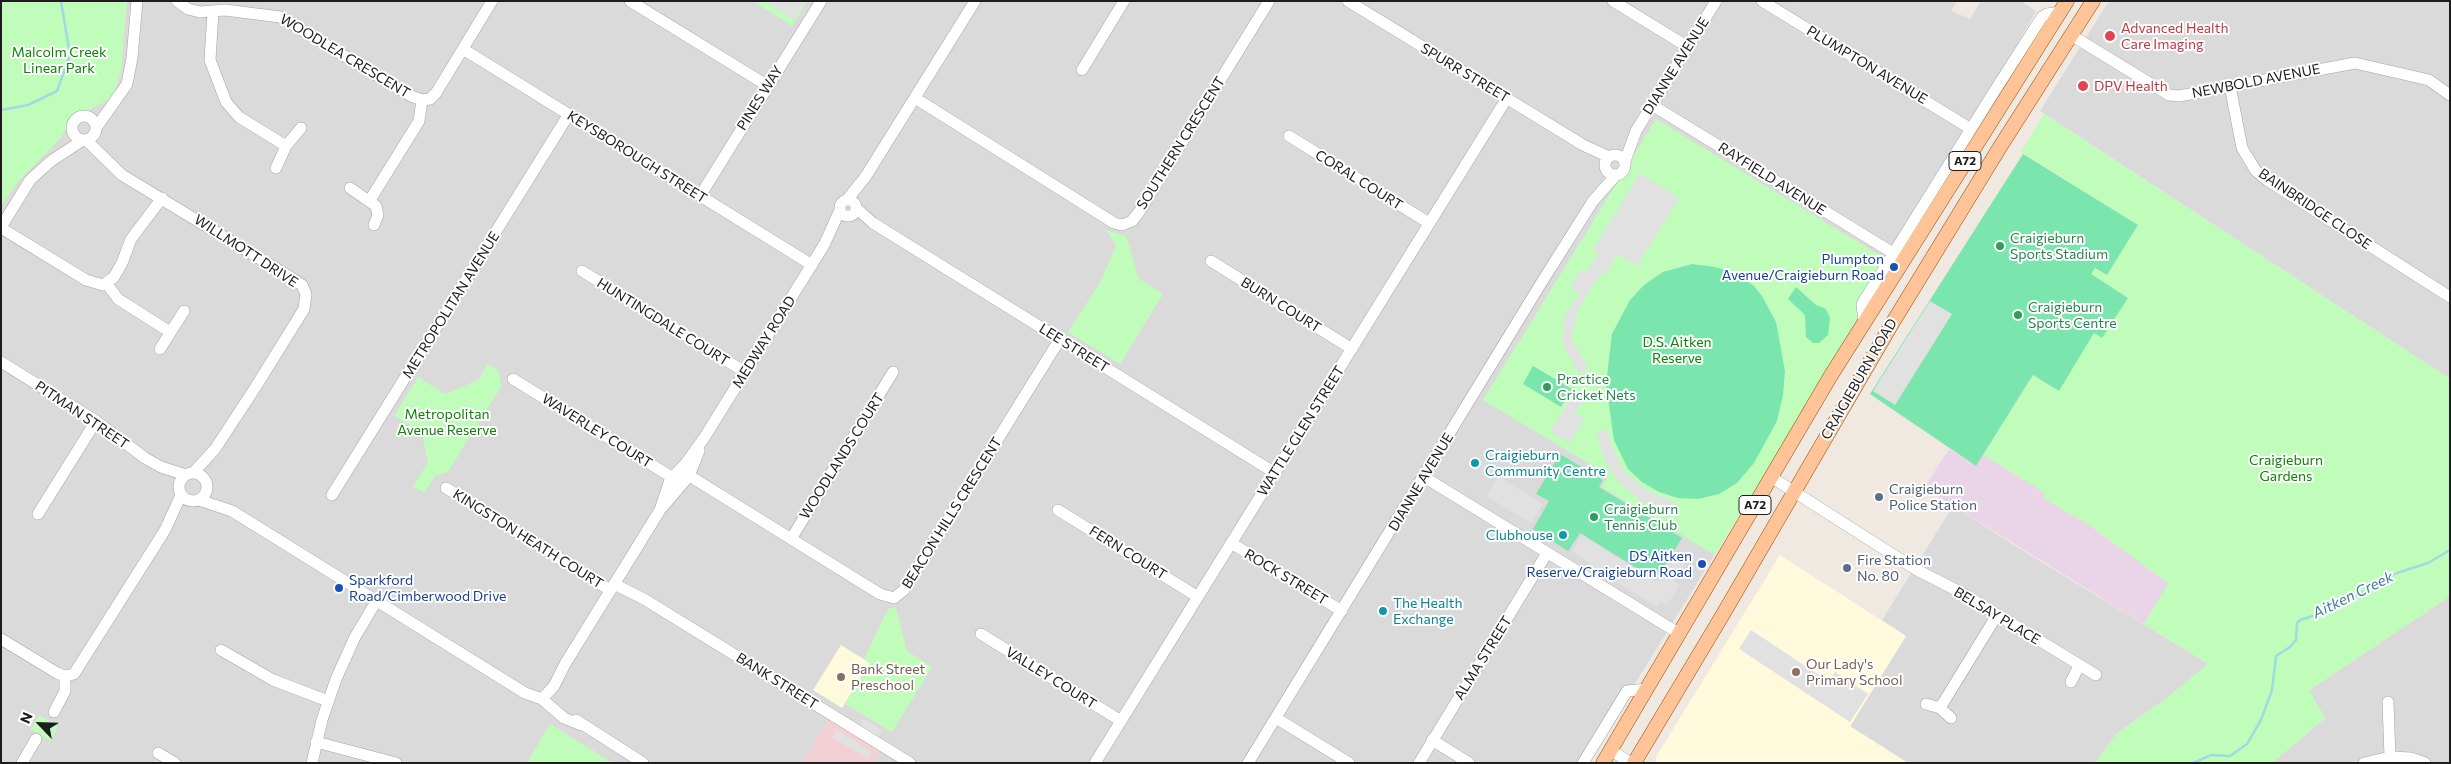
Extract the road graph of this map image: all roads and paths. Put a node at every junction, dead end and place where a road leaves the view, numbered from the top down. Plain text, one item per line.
1 (137, 1) edge
2 (177, 1) edge
3 (492, 1) edge
4 (630, 1) edge
5 (821, 1) edge
6 (975, 1) edge
7 (1124, 1) edge
8 (1269, 1) edge
9 (1348, 1) edge
10 (1613, 1) edge
11 (1716, 1) edge
12 (1762, 1) edge
13 (2093, 1) edge
14 (2064, 6) edge
15 (213, 12) junction
16 (2071, 35) junction
17 (1688, 47) junction
18 (463, 49) junction
19 (1082, 70) dead end
20 (768, 86) junction
21 (2230, 86) junction
22 (2450, 95) edge
23 (915, 98) junction
24 (1507, 98) junction
25 (422, 100) junction
26 (115, 102) junction
27 (1652, 105) junction
28 (569, 114) junction
29 (84, 116) junction
30 (72, 128) junction
31 (301, 128) dead end
32 (1971, 129) junction
33 (96, 130) junction
34 (1636, 131) junction
35 (1289, 136) dead end
36 (84, 140) junction
37 (286, 146) junction
38 (108, 160) junction
39 (51, 161) junction
40 (1625, 161) junction
41 (1610, 164) junction
42 (276, 168) dead end
43 (350, 188) dead end
44 (700, 196) junction
45 (162, 198) junction
46 (370, 200) junction
47 (850, 209) junction
48 (1429, 223) junction
49 (374, 225) dead end
50 (1, 227) edge
51 (1893, 253) junction
52 (1211, 261) dead end
53 (812, 265) junction
54 (582, 271) dead end
55 (2450, 282) edge
56 (107, 284) junction
57 (2446, 295) edge
58 (184, 311) dead end
59 (1864, 322) junction
60 (170, 332) junction
61 (1060, 339) junction
62 (160, 349) dead end
63 (1352, 349) junction
64 (1, 362) edge
65 (745, 372) junction
66 (893, 372) dead end
67 (513, 379) dead end
68 (96, 421) junction
69 (215, 449) junction
70 (162, 467) junction
71 (1275, 473) junction
72 (189, 474) junction
73 (681, 477) junction
74 (1424, 477) junction
75 (1771, 477) junction
76 (206, 482) junction
77 (446, 488) dead end
78 (187, 495) junction
79 (332, 495) dead end
80 (1792, 497) junction
81 (1058, 510) dead end
82 (232, 511) junction
83 (38, 514) dead end
84 (791, 539) junction
85 (1231, 544) junction
86 (1548, 553) junction
87 (614, 584) junction
88 (1198, 597) junction
89 (376, 600) junction
90 (1342, 611) junction
91 (1997, 615) junction
92 (981, 634) dead end
93 (1680, 634) junction
94 (1, 639) edge
95 (221, 650) dead end
96 (2080, 666) junction
97 (2096, 675) dead end
98 (65, 676) junction
99 (2071, 682) dead end
100 (1647, 688) junction
101 (545, 695) junction
102 (328, 702) junction
103 (2388, 702) dead end
104 (1926, 704) dead end
105 (1940, 708) junction
106 (54, 712) dead end
107 (1276, 718) junction
108 (1951, 718) dead end
109 (1121, 721) junction
110 (36, 739) dead end
111 (1432, 740) junction
112 (316, 742) junction
113 (1610, 750) junction
114 (158, 753) dead end
115 (2390, 757) junction
116 (22, 763) edge
117 (174, 763) edge
118 (312, 763) edge
119 (396, 763) edge
120 (643, 763) edge
121 (910, 763) edge
122 (1095, 763) edge
123 (1248, 763) edge
124 (1349, 763) edge
125 (1418, 763) edge
126 (1469, 763) edge
127 (1582, 763) edge
128 (1603, 763) edge
129 (1632, 763) edge
130 (2364, 763) edge
131 (2425, 763) edge

1 - 26 street
2 - 15 street, WOODLEA CRESCENT
3 - 18 street, WOODLEA CRESCENT
4 - 20 street
5 - 20 street, PINES WAY
6 - 23 street, MEDWAY ROAD
7 - 19 street
8 - 23 street, SOUTHERN CRESCENT
9 - 24 street, SPURR STREET
10 - 17 street
11 - 17 street, DIANNE AVENUE
12 - 32 street, PLUMPTON AVENUE
13 - 16 main road, CRAIGIEBURN ROAD / A72
14 - 32 street, CRAIGIEBURN ROAD
14 - 59 main road, CRAIGIEBURN ROAD / A72
15 - 25 street, WOODLEA CRESCENT
15 - 37 street
16 - 21 street, NEWBOLD AVENUE
16 - 80 main road, CRAIGIEBURN ROAD / A72
17 - 27 street, DIANNE AVENUE
18 - 25 street, WOODLEA CRESCENT
18 - 28 street, KEYSBOROUGH STREET
20 - 44 street, PINES WAY
21 - 22 street, NEWBOLD AVENUE
21 - 57 street, BAINBRIDGE CLOSE
23 - 47 street, MEDWAY ROAD
24 - 41 street, SPURR STREET
24 - 48 street, WATTLE GLEN STREET
25 - 46 street
26 - 29 street
26 - 33 street
27 - 34 street, DIANNE AVENUE
27 - 51 street, RAYFIELD AVENUE
28 - 44 street, KEYSBOROUGH STREET
28 - 79 street, METROPOLITAN AVENUE
29 - 30 street
29 - 33 street
30 - 36 street
30 - 39 street
31 - 37 street
32 - 51 street, CRAIGIEBURN ROAD
33 - 36 street
33 - 38 street, WILLMOTT DRIVE
34 - 40 street, DIANNE AVENUE
34 - 41 street, DIANNE AVENUE
35 - 48 street, CORAL COURT
36 - 38 street, WILLMOTT DRIVE
36 - 39 street
37 - 42 street
38 - 45 street, WILLMOTT DRIVE
39 - 50 street
40 - 41 street, SPURR STREET
40 - 41 street, DIANNE AVENUE
41 - 74 street, DIANNE AVENUE
43 - 46 street
44 - 53 street, KEYSBOROUGH STREET
45 - 56 street
45 - 69 street, WILLMOTT DRIVE
46 - 49 street
47 - 53 street, MEDWAY ROAD
47 - 61 street, LEE STREET
48 - 63 street, WATTLE GLEN STREET
50 - 56 street
51 - 59 street, CRAIGIEBURN ROAD
52 - 63 street, BURN COURT
53 - 65 street, MEDWAY ROAD
54 - 65 street, HUNTINGDALE COURT
55 - 57 street
56 - 60 street
58 - 60 street
59 - 75 main road, CRAIGIEBURN ROAD / A72
60 - 62 street
61 - 71 street, LEE STREET
61 - 84 street, BEACON HILLS CRESCENT
63 - 71 street, WATTLE GLEN STREET
64 - 68 street, PITMAN STREET
65 - 73 street, MEDWAY ROAD
66 - 84 street, WOODLANDS COURT
67 - 73 street, WAVERLEY COURT
68 - 70 street, PITMAN STREET
68 - 83 street
69 - 72 street, WILLMOTT DRIVE
69 - 76 street, WILLMOTT DRIVE
70 - 72 street, PITMAN STREET
70 - 78 street, PITMAN STREET
71 - 85 street, WATTLE GLEN STREET
72 - 76 street, PITMAN STREET
72 - 78 street, WILLMOTT DRIVE
73 - 84 street, BEACON HILLS CRESCENT
73 - 87 street, MEDWAY ROAD
74 - 86 street
74 - 90 street, DIANNE AVENUE
75 - 80 street, BELSAY PLACE
75 - 93 main road, CRAIGIEBURN ROAD / A72
76 - 78 street, WILLMOTT DRIVE
76 - 82 street, PITMAN STREET
77 - 87 street, KINGSTON HEATH COURT
78 - 82 street
78 - 98 street
80 - 91 street, BELSAY PLACE
80 - 129 main road, CRAIGIEBURN ROAD / A72
81 - 88 street, FERN COURT
82 - 89 street
85 - 88 street, WATTLE GLEN STREET
85 - 90 street, ROCK STREET
86 - 93 street
86 - 111 street, ALMA STREET
87 - 101 street, MEDWAY ROAD
87 - 121 street, BANK STREET
88 - 109 street, WATTLE GLEN STREET
89 - 101 street
89 - 102 street
90 - 107 street, DIANNE AVENUE
91 - 96 street, BELSAY PLACE
91 - 105 street
92 - 109 street, VALLEY COURT
93 - 100 main road, CRAIGIEBURN ROAD / A72
94 - 98 street
95 - 102 street
96 - 97 street, BELSAY PLACE
96 - 99 street
98 - 106 street
100 - 113 main road, CRAIGIEBURN ROAD / A72
100 - 127 street
101 - 120 street
102 - 112 street
103 - 115 street
104 - 105 street
105 - 108 street
107 - 123 street, DIANNE AVENUE
107 - 124 street
109 - 122 street, WATTLE GLEN STREET
110 - 116 street
111 - 125 street, ALMA STREET
111 - 126 street
112 - 118 street
112 - 119 street
113 - 128 main road, CRAIGIEBURN ROAD / A72
113 - 129 street
114 - 117 street
115 - 130 street
115 - 131 street

